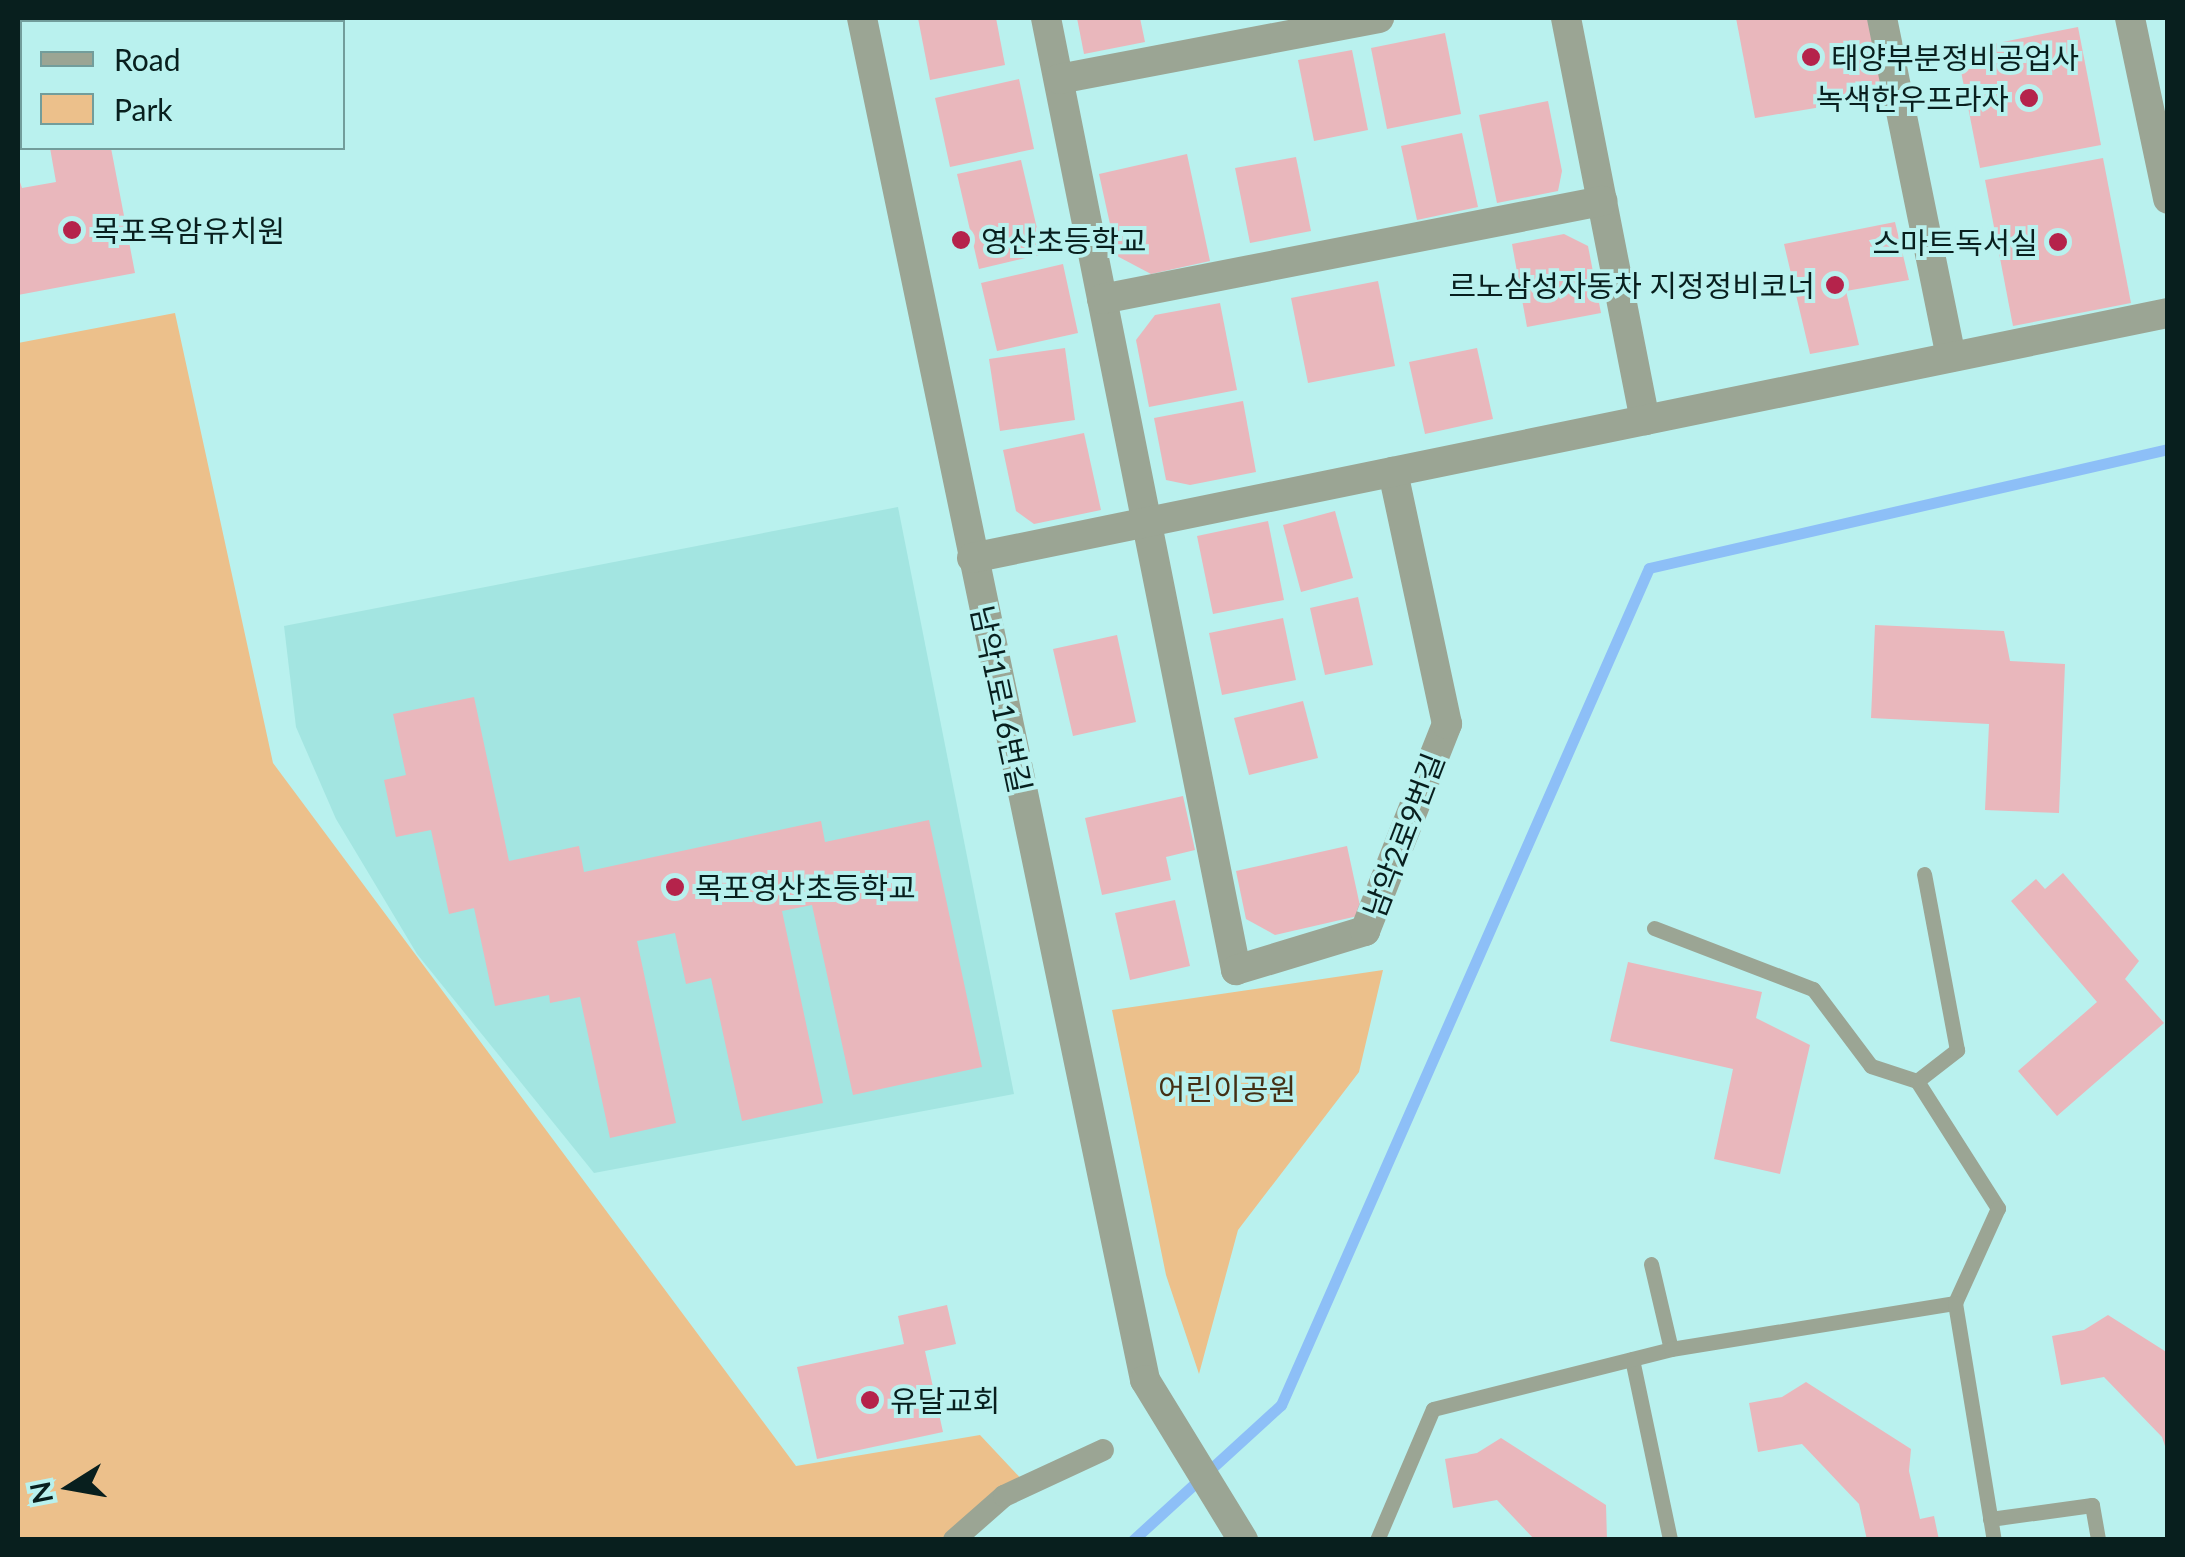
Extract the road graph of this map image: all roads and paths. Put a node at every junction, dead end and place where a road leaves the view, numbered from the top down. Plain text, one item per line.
1 (862, 18) edge
2 (1046, 18) edge
3 (1379, 18) edge
4 (1566, 18) edge
5 (1882, 18) edge
6 (2130, 18) edge
7 (1059, 79) junction
8 (2168, 199) edge
9 (1602, 201) junction
10 (1102, 300) junction
11 (2168, 313) edge
12 (1951, 357) junction
13 (1645, 420) junction
14 (1392, 472) junction
15 (1147, 522) junction
16 (972, 558) junction
17 (1924, 874) dead end
18 (1654, 928) dead end
19 (1918, 1081) junction
20 (1651, 1264) dead end
21 (1954, 1303) junction
22 (1672, 1350) junction
23 (1632, 1359) junction
24 (1103, 1450) dead end
25 (1990, 1519) junction
26 (1242, 1539) edge
27 (954, 1540) edge
28 (1377, 1540) edge
29 (1670, 1540) edge
30 (1994, 1540) edge
31 (2098, 1540) edge

1 - 16 street, 남악1로16번길
2 - 7 street, 남악2로9번길
3 - 7 street
4 - 9 street
5 - 12 street
6 - 8 street
7 - 10 street, 남악2로9번길
9 - 10 street
9 - 13 street
10 - 15 street, 남악2로9번길
11 - 12 street
12 - 13 street
13 - 14 street
14 - 15 street
14 - 15 street, 남악2로9번길
15 - 16 street
16 - 26 street, 남악1로16번길
17 - 19 lane
18 - 19 lane
19 - 21 lane
20 - 22 lane
21 - 22 lane
21 - 25 lane
22 - 23 lane
23 - 28 lane
23 - 29 lane
24 - 27 street
25 - 30 lane
25 - 31 lane

